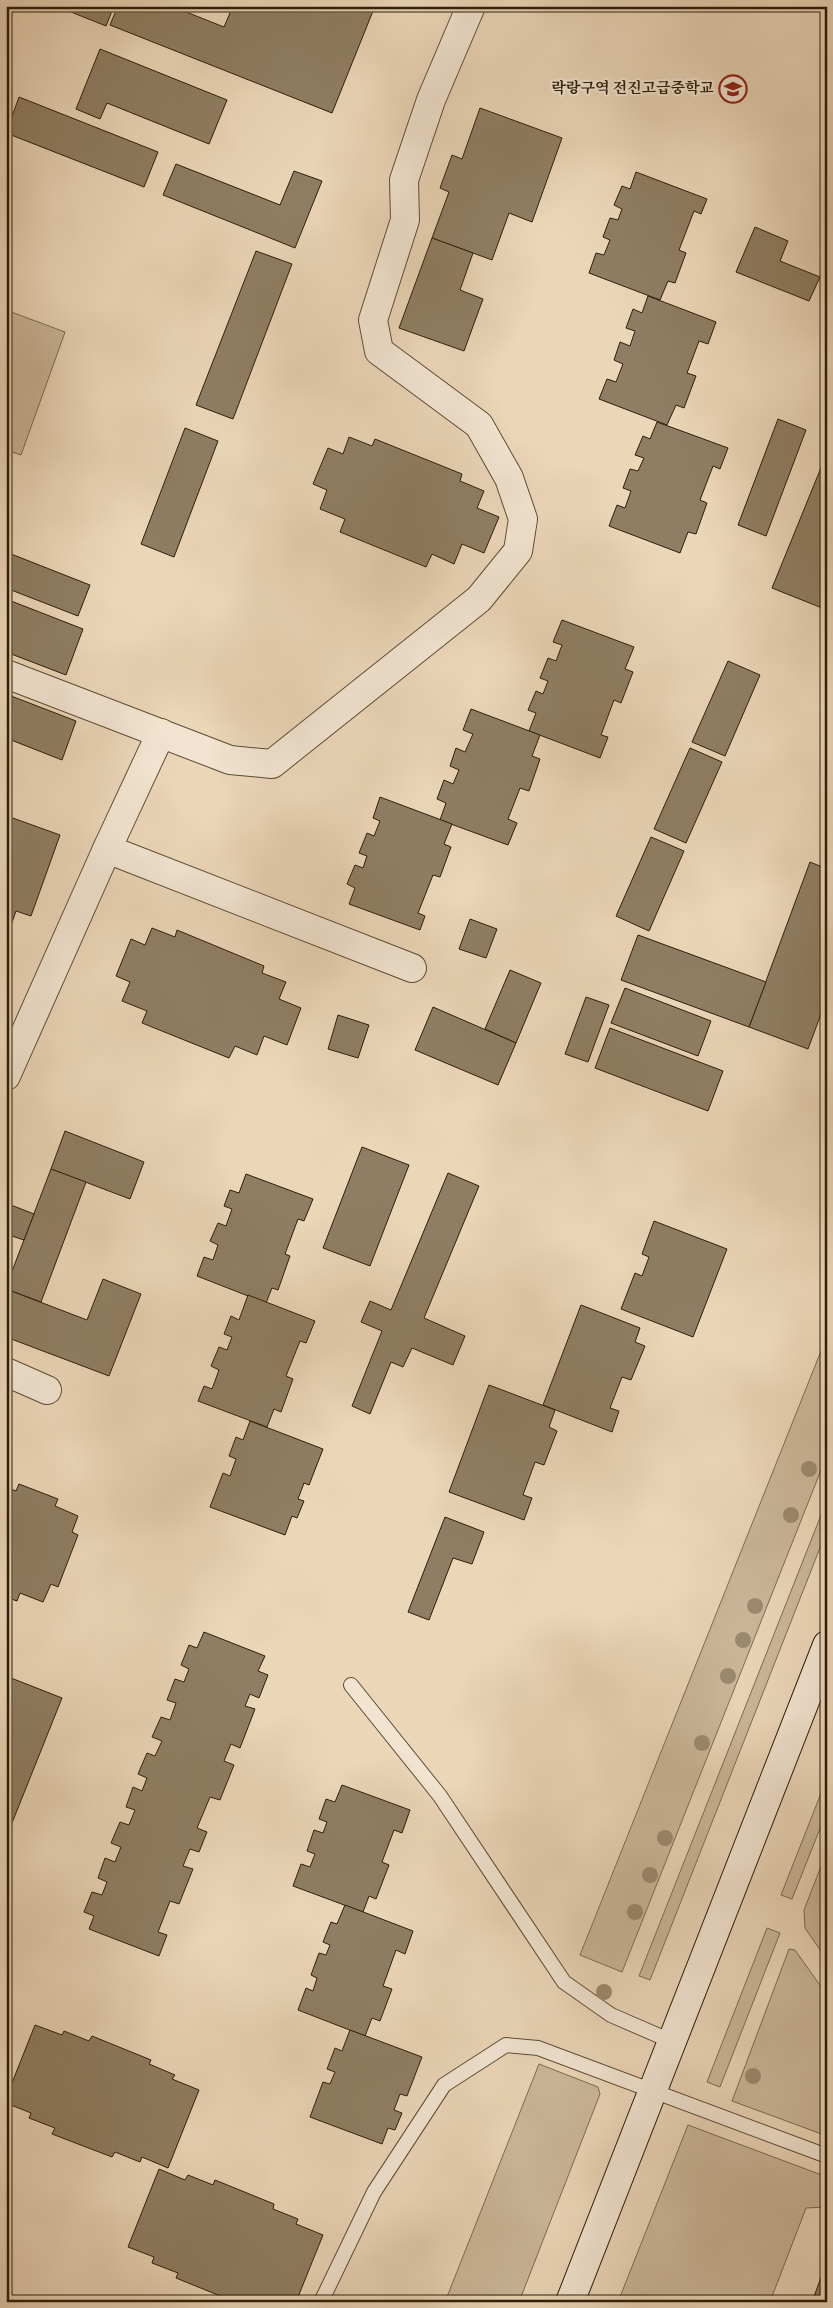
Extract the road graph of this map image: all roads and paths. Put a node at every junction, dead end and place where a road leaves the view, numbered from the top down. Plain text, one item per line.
1 (471, 6) edge
2 (6, 674) edge
3 (161, 733) junction
4 (107, 849) junction
5 (412, 968) dead end
6 (6, 1076) edge
7 (6, 1372) edge
8 (47, 1390) dead end
9 (827, 1645) edge
10 (351, 1685) dead end
11 (672, 2041) junction
12 (652, 2092) junction
13 (827, 2156) edge
14 (321, 2302) edge
15 (570, 2302) edge

1 - 3 street
2 - 3 street
3 - 4 street
4 - 5 street
4 - 6 street
7 - 8 street
9 - 11 street
10 - 11 lane
11 - 12 street
12 - 13 lane
12 - 14 lane
12 - 15 street

